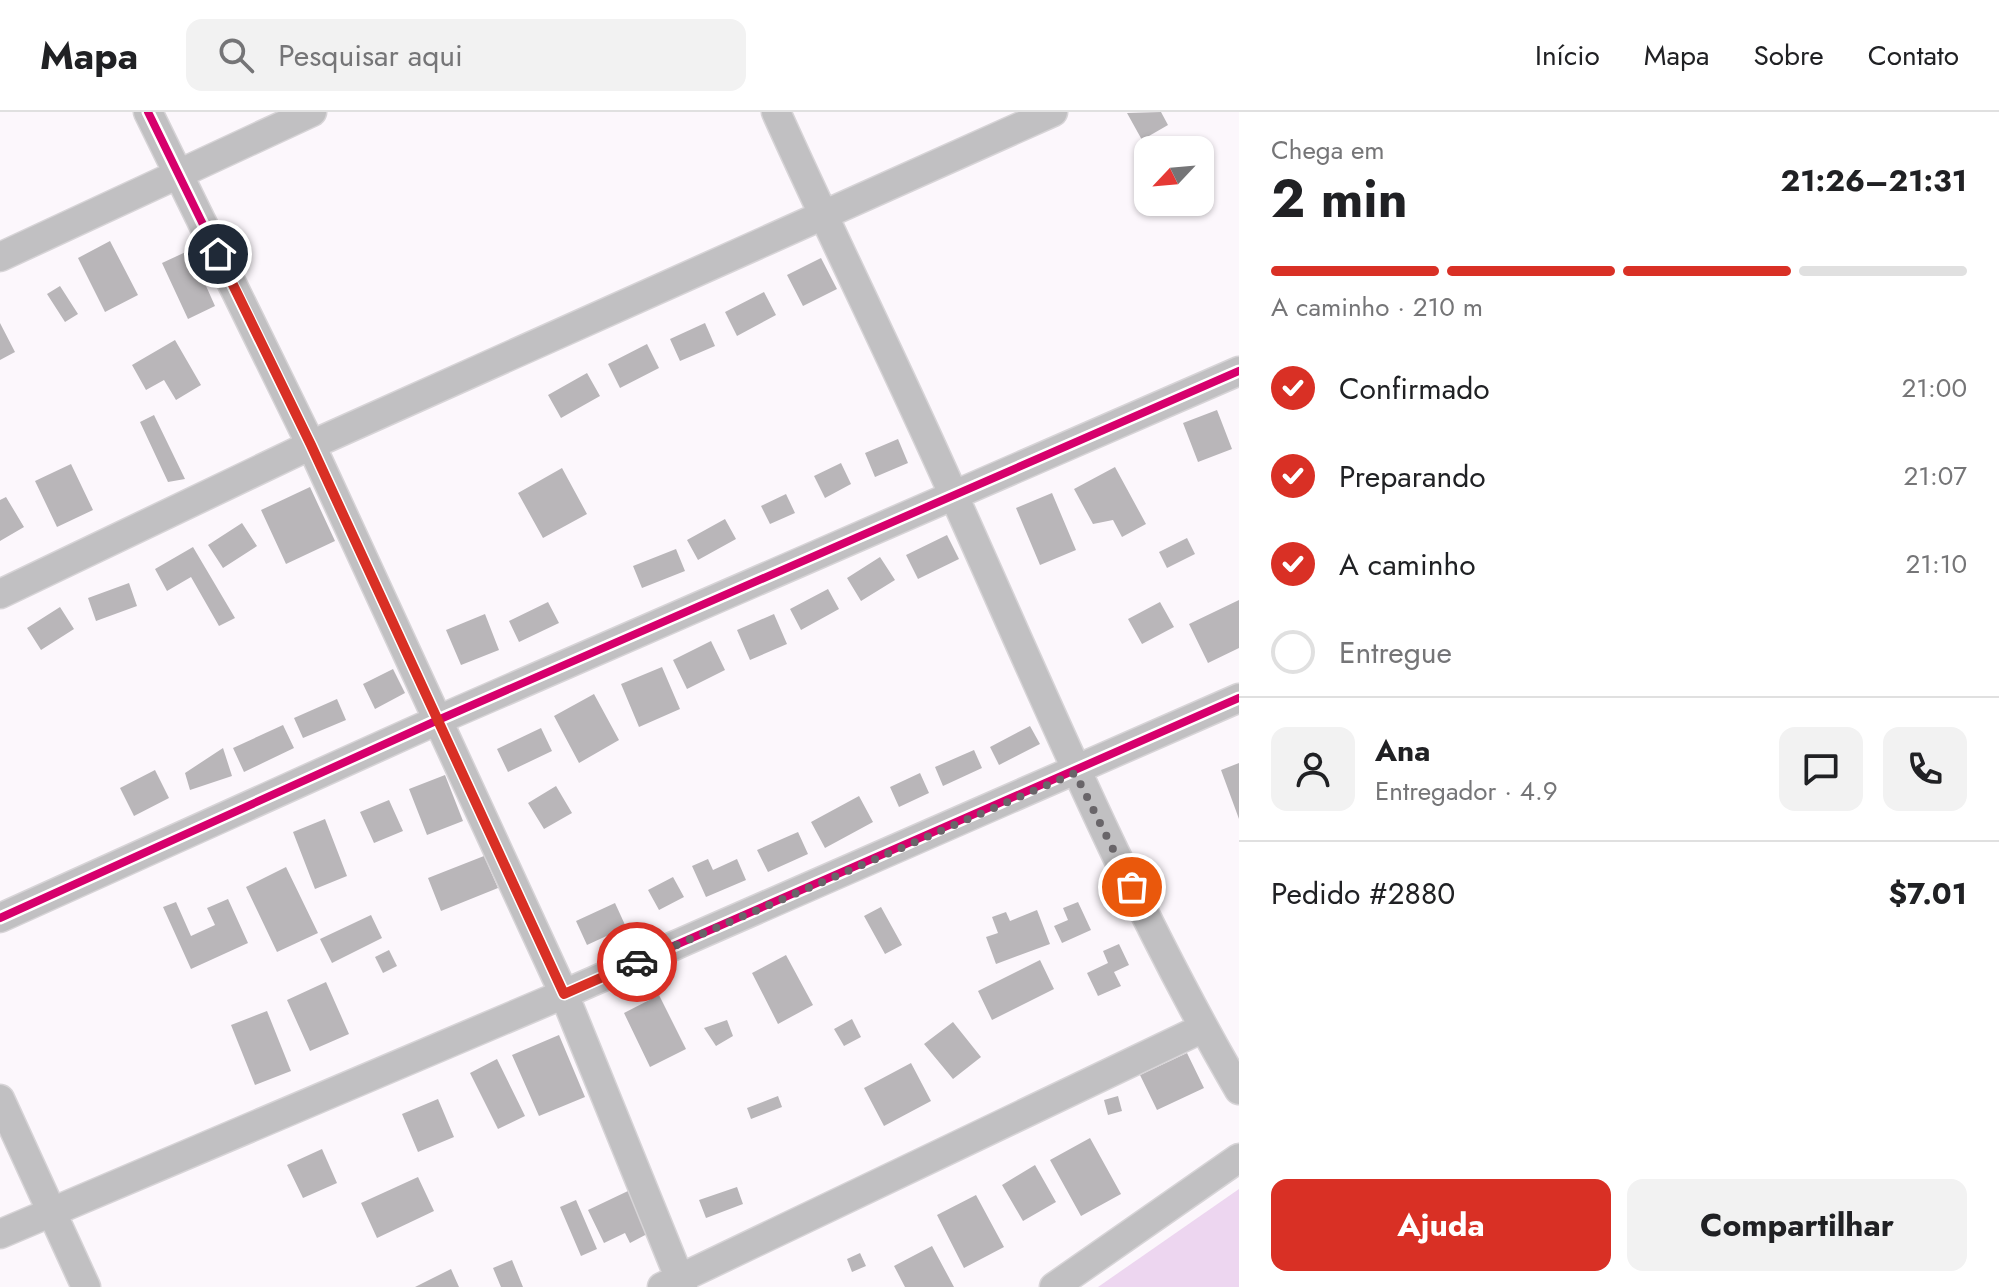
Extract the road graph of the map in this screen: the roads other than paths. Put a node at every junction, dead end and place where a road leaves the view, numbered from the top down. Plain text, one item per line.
1 (148, 112) edge
2 (312, 112) edge
3 (776, 112) edge
4 (1053, 112) edge
5 (178, 172) junction
6 (823, 216) junction
7 (0, 257) edge
8 (1239, 371) edge
9 (311, 445) junction
10 (954, 494) junction
11 (0, 594) edge
12 (1239, 698) edge
13 (438, 720) junction
14 (1075, 773) junction
15 (0, 918) edge
16 (564, 994) junction
17 (1203, 1028) junction
18 (1239, 1090) edge
19 (0, 1099) edge
20 (1239, 1158) edge
21 (52, 1210) junction
22 (0, 1234) edge
23 (674, 1284) edge
24 (86, 1287) edge
25 (1054, 1287) edge

1 - 5 street
2 - 5 street
3 - 6 street
4 - 6 street
5 - 7 street
5 - 9 street
6 - 9 street
6 - 10 street
8 - 10 street
9 - 11 street
9 - 13 street
10 - 13 street
10 - 14 street
12 - 14 street
13 - 15 street
13 - 16 street
14 - 16 street
14 - 17 street
16 - 21 street
16 - 23 street
17 - 18 street
17 - 23 street
19 - 21 street
20 - 25 street
21 - 22 street
21 - 24 street

